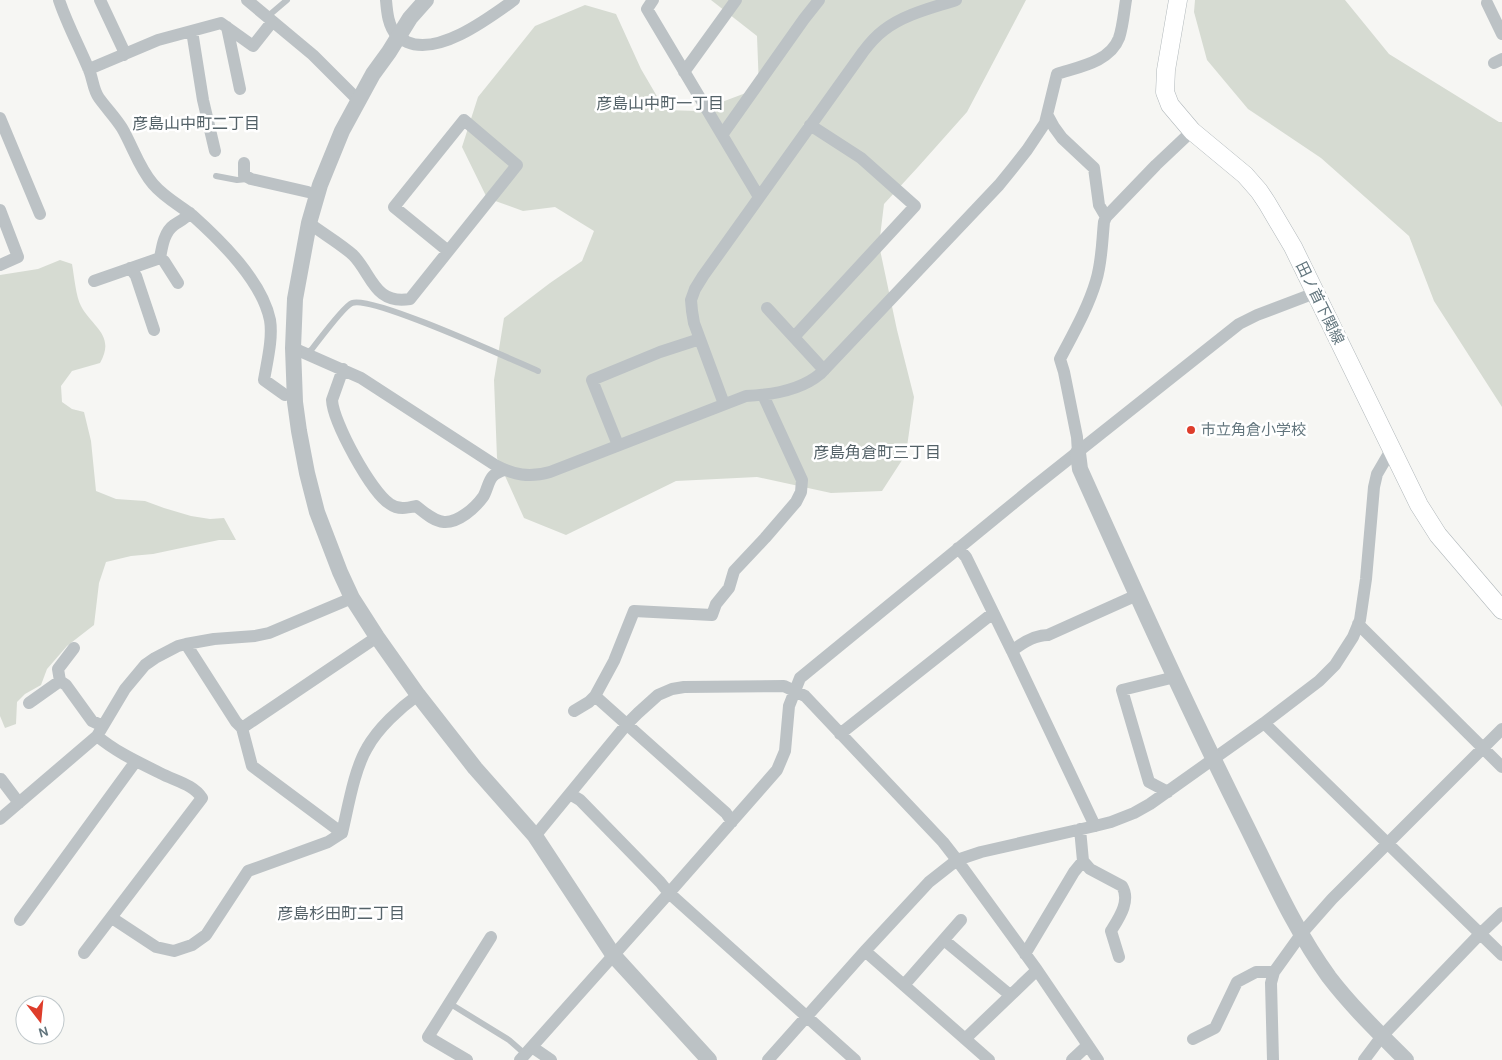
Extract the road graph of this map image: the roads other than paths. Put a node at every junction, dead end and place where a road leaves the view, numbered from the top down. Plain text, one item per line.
1 (100, 0) edge
2 (248, 0) edge
3 (287, 0) edge
4 (386, 0) edge
5 (426, 0) edge
6 (514, 0) edge
7 (653, 0) edge
8 (736, 0) edge
9 (819, 0) edge
10 (956, 0) edge
11 (1126, 0) edge
12 (1178, 0) edge
13 (58, 3) edge
14 (1487, 3) dead end
15 (270, 20) junction
16 (227, 27) junction
17 (192, 30) junction
18 (1502, 34) edge
19 (398, 38) junction
20 (124, 55) junction
21 (88, 68) junction
22 (684, 72) junction
23 (240, 89) dead end
24 (358, 100) junction
25 (1048, 116) junction
26 (0, 118) edge
27 (810, 125) junction
28 (1192, 131) junction
29 (722, 135) junction
30 (214, 151) dead end
31 (244, 163) dead end
32 (216, 176) dead end
33 (251, 179) junction
34 (308, 192) dead end
35 (759, 197) junction
36 (0, 210) edge
37 (40, 214) dead end
38 (190, 214) junction
39 (1106, 217) junction
40 (309, 223) junction
41 (448, 251) junction
42 (160, 258) junction
43 (0, 265) edge
44 (130, 268) junction
45 (94, 281) dead end
46 (178, 283) dead end
47 (1315, 293) junction
48 (767, 308) dead end
49 (154, 330) dead end
50 (794, 337) junction
51 (700, 339) junction
52 (300, 351) junction
53 (343, 369) junction
54 (824, 370) junction
55 (538, 371) dead end
56 (285, 395) dead end
57 (763, 395) junction
58 (724, 404) junction
59 (618, 445) junction
60 (1391, 450) junction
61 (1078, 453) junction
62 (504, 470) junction
63 (958, 548) junction
64 (1137, 595) junction
65 (352, 598) junction
66 (1502, 610) edge
67 (993, 613) junction
68 (1358, 624) junction
69 (377, 637) junction
70 (186, 644) junction
71 (74, 648) dead end
72 (1012, 651) junction
73 (1175, 677) junction
74 (60, 681) junction
75 (795, 690) junction
76 (418, 695) junction
77 (595, 696) junction
78 (29, 703) dead end
79 (574, 711) dead end
80 (1264, 723) junction
81 (627, 724) junction
82 (242, 728) junction
83 (1502, 729) edge
84 (100, 731) junction
85 (840, 734) junction
86 (1482, 748) junction
87 (1214, 760) junction
88 (136, 761) junction
89 (1502, 767) edge
90 (0, 779) edge
91 (1168, 792) junction
92 (570, 794) junction
93 (19, 803) junction
94 (0, 819) edge
95 (732, 822) junction
96 (1095, 826) junction
97 (1080, 829) junction
98 (342, 833) junction
99 (535, 836) junction
100 (1389, 844) junction
101 (957, 860) junction
102 (1083, 861) junction
103 (669, 893) junction
104 (1502, 913) edge
105 (112, 918) junction
106 (20, 920) dead end
107 (961, 920) dead end
108 (1302, 933) junction
109 (1480, 934) junction
110 (491, 937) dead end
111 (944, 940) junction
112 (865, 951) junction
113 (84, 953) dead end
114 (1025, 954) junction
115 (1502, 955) edge
116 (614, 956) junction
117 (1119, 957) dead end
118 (1037, 970) junction
119 (1274, 972) junction
120 (904, 985) junction
121 (1010, 995) junction
122 (449, 1003) junction
123 (806, 1016) junction
124 (1382, 1036) junction
125 (965, 1039) junction
126 (1193, 1039) dead end
127 (1088, 1045) junction
128 (526, 1054) edge
129 (467, 1060) edge
130 (551, 1060) edge
131 (709, 1060) edge
132 (768, 1060) edge
133 (856, 1060) edge
134 (989, 1060) edge
135 (1072, 1060) edge
136 (1098, 1060) edge
137 (1273, 1060) edge
138 (1364, 1060) edge
139 (1406, 1060) edge

1 - 20 street
2 - 15 street
3 - 15 lane
4 - 19 street
5 - 19 street
6 - 19 street
7 - 22 street
8 - 22 street
9 - 29 street
10 - 27 street
11 - 25 street
12 - 28 main road, 田ノ首下関線
13 - 21 street
14 - 18 street
15 - 16 street
15 - 24 street
16 - 17 street
16 - 23 street
17 - 20 street
17 - 30 street
19 - 24 street
20 - 21 street
21 - 38 street
22 - 29 street
24 - 40 street
25 - 39 street
25 - 54 street
26 - 37 street
27 - 35 street
27 - 50 street
28 - 39 street
28 - 47 main road, 田ノ首下関線
29 - 35 street
31 - 33 street
32 - 33 lane
33 - 34 street
35 - 51 street
36 - 43 street
38 - 42 street
38 - 56 street
39 - 61 street
40 - 41 street
40 - 52 street
41 - 41 street
42 - 44 street
42 - 46 street
44 - 45 street
44 - 49 street
47 - 60 main road, 田ノ首下関線
47 - 61 street
48 - 50 street
50 - 54 street
51 - 58 street
51 - 59 street
52 - 53 street
52 - 55 lane
52 - 65 street
53 - 62 street
53 - 62 street
54 - 57 street
57 - 58 street
57 - 77 street
58 - 59 street
59 - 62 street
60 - 66 main road, 田ノ首下関線
60 - 68 street
61 - 63 street
61 - 64 street
63 - 67 street
63 - 75 street
64 - 72 street
64 - 73 street
65 - 69 street
65 - 70 street
67 - 72 street
67 - 85 street
68 - 80 street
68 - 86 street
69 - 76 street
69 - 82 street
70 - 82 street
70 - 84 street
71 - 74 street
72 - 96 street
73 - 87 street
73 - 91 street
74 - 78 street
74 - 84 street
75 - 81 street
75 - 85 street
75 - 95 street
76 - 98 street
76 - 99 street
77 - 79 street
77 - 81 street
80 - 87 street
80 - 100 street
81 - 92 street
81 - 95 street
82 - 98 street
83 - 86 street
84 - 88 street
84 - 93 street
85 - 101 street
86 - 89 street
86 - 100 street
87 - 91 street
87 - 108 street
88 - 105 street
88 - 106 street
90 - 93 street
91 - 96 street
92 - 99 street
92 - 103 street
93 - 94 street
95 - 103 street
96 - 97 street
97 - 101 street
97 - 102 street
98 - 105 street
99 - 116 street
100 - 108 street
100 - 109 street
101 - 112 street
101 - 114 street
102 - 114 street
102 - 117 street
103 - 116 street
103 - 123 street
104 - 109 street
105 - 113 street
107 - 111 street
108 - 119 street
108 - 124 street
109 - 115 street
109 - 124 street
110 - 122 street
111 - 120 street
111 - 121 street
112 - 120 street
112 - 123 street
114 - 118 street
116 - 128 street
116 - 131 street
118 - 121 street
118 - 127 street
119 - 126 street
119 - 137 street
120 - 125 street
121 - 125 street
122 - 128 lane
122 - 129 street
123 - 132 street
123 - 133 street
124 - 138 street
124 - 139 street
125 - 134 street
127 - 135 street
127 - 136 street
128 - 130 street

